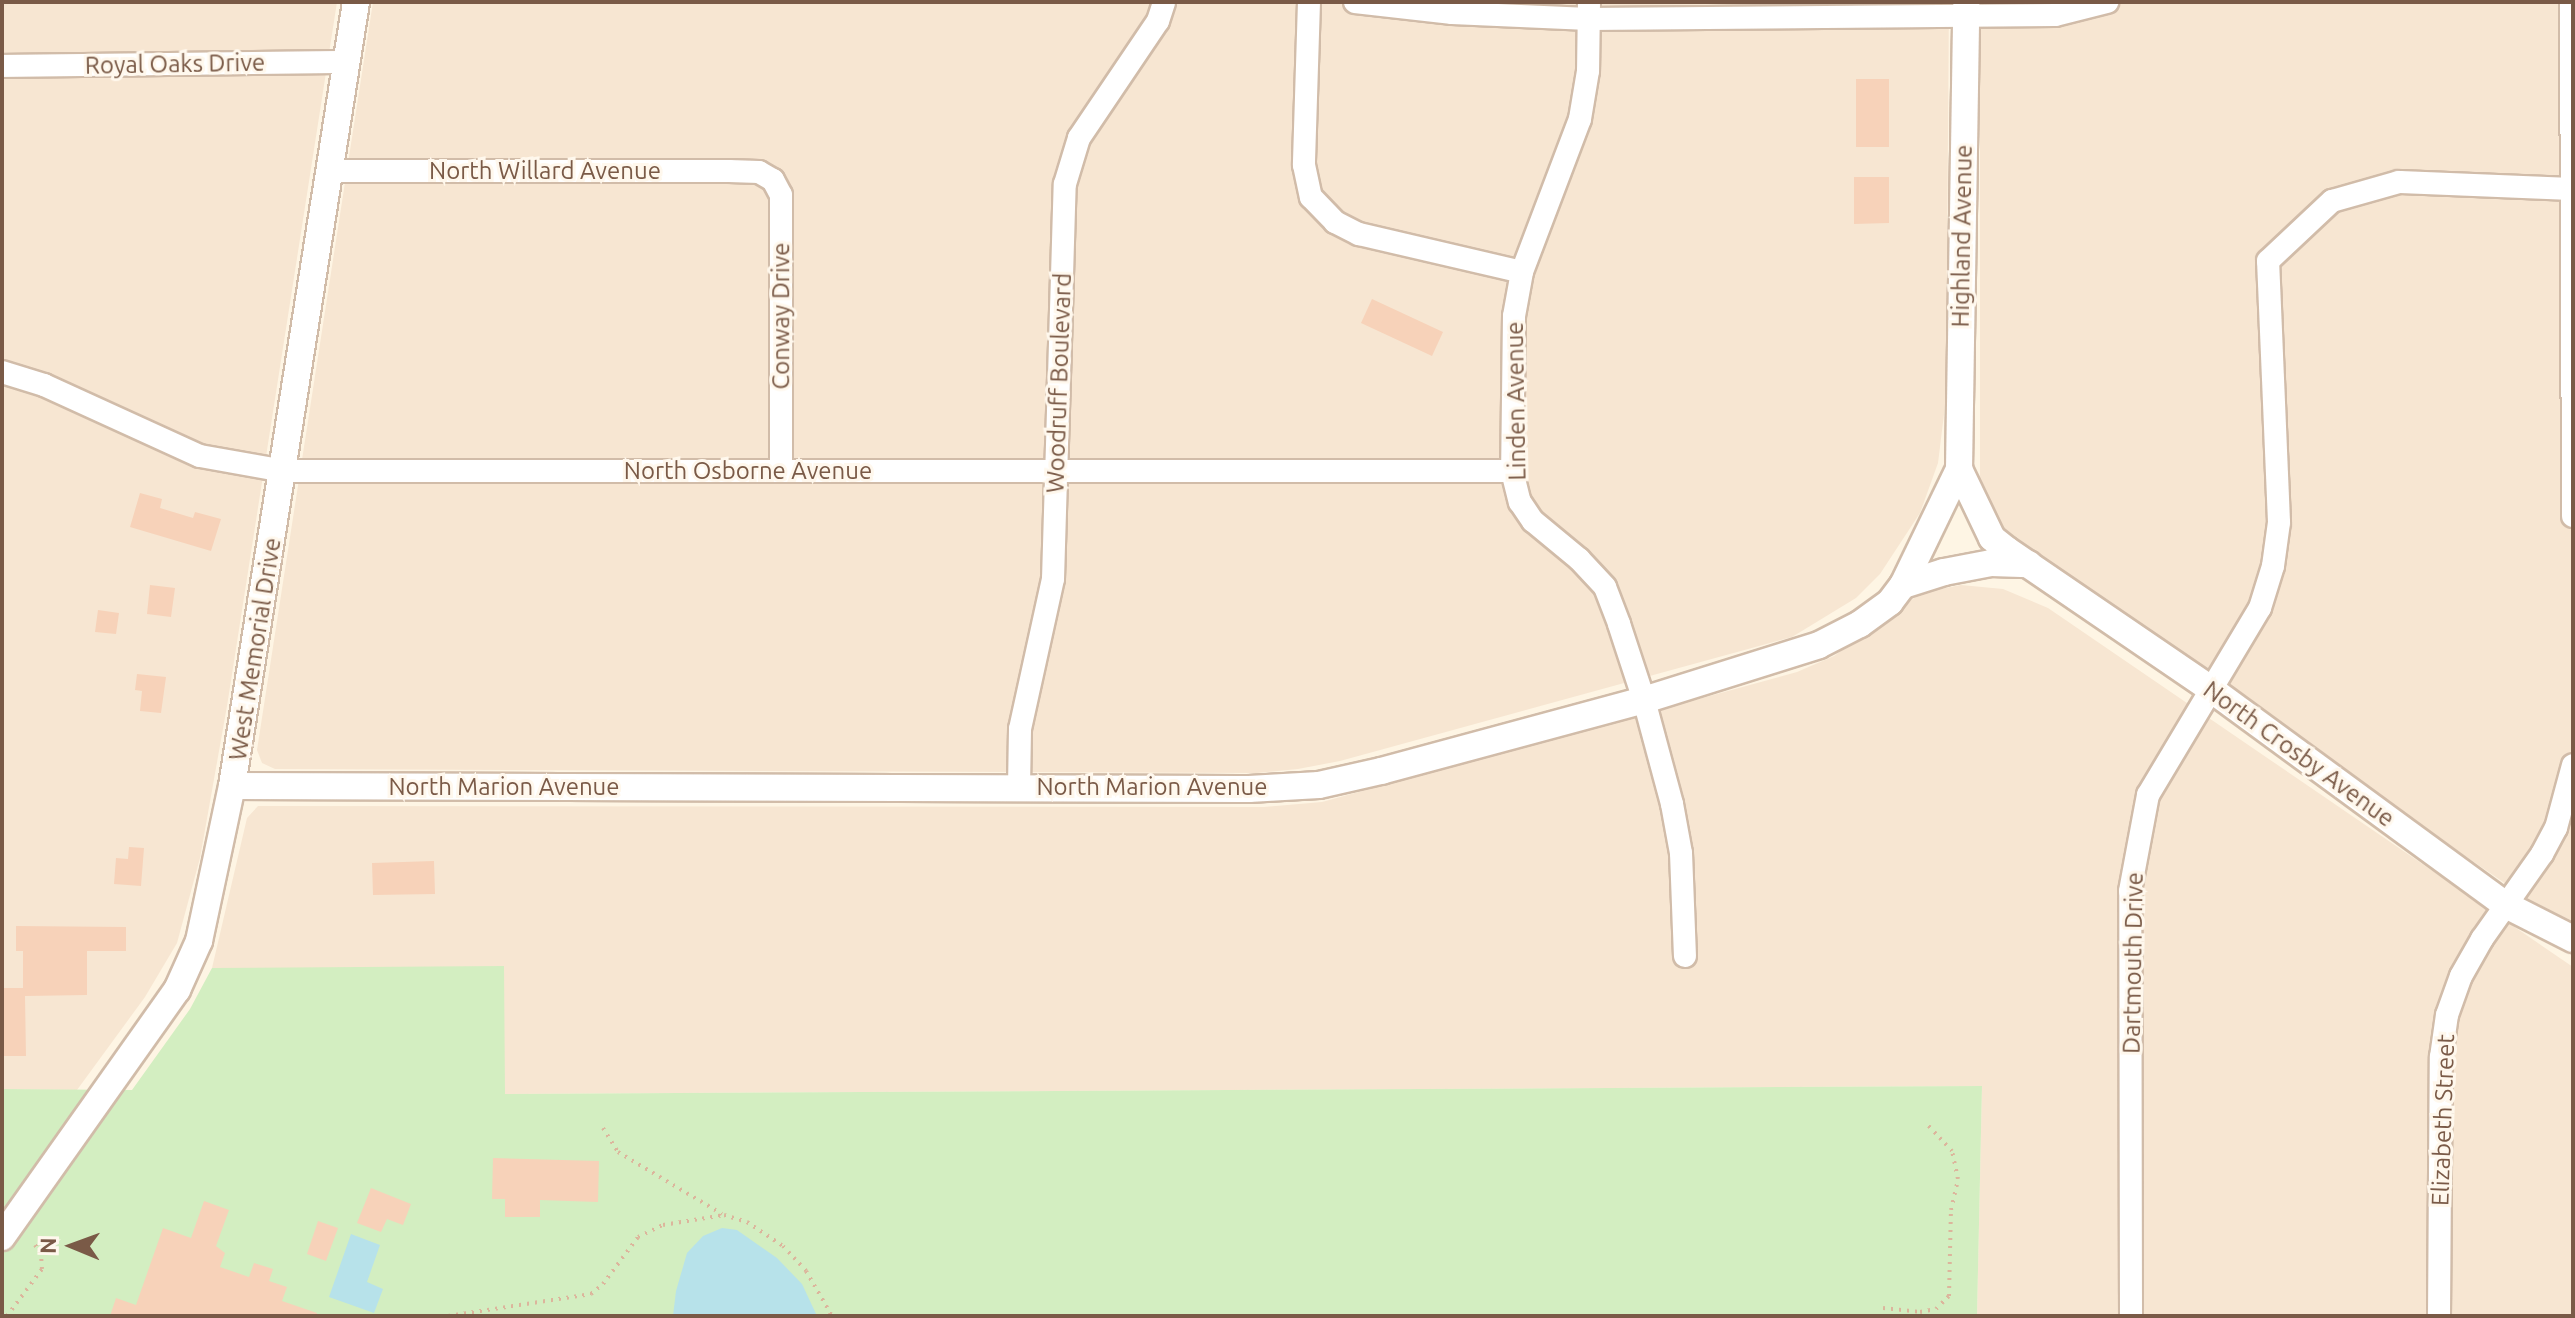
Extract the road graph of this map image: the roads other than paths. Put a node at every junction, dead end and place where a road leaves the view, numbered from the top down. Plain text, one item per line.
1 (356, 2) edge
2 (1164, 2) edge
3 (1309, 2) edge
4 (1355, 2) edge
5 (2107, 2) edge
6 (2571, 2) edge
7 (1966, 9) edge
8 (1589, 11) edge
9 (348, 62) junction
10 (2, 66) edge
11 (331, 171) junction
12 (759, 172) joint
13 (2572, 189) edge
14 (1522, 272) junction
15 (2, 372) edge
16 (1959, 469) junction
17 (781, 470) junction
18 (284, 471) junction
19 (1056, 471) junction
20 (1512, 471) junction
21 (2573, 516) edge
22 (2029, 564) junction
23 (1903, 585) junction
24 (2212, 690) junction
25 (1644, 700) junction
26 (2573, 765) edge
27 (232, 786) junction
28 (1019, 787) junction
29 (2506, 905) junction
30 (2573, 939) edge
31 (1685, 956) dead end
32 (2, 1237) edge
33 (2131, 1316) edge
34 (2439, 1316) edge

1 - 9 street, West Memorial Drive
2 - 19 street, Woodruff Boulevard
3 - 14 street
4 - 8 street
5 - 7 street
6 - 13 street
7 - 8 street
7 - 16 street, Highland Avenue
8 - 14 street, Linden Avenue
9 - 10 street, Royal Oaks Drive
9 - 11 street, West Memorial Drive
11 - 12 street, North Willard Avenue
11 - 18 street, West Memorial Drive
12 - 17 street, Conway Drive
13 - 21 street
13 - 24 street, Dartmouth Drive
14 - 20 street, Linden Avenue
15 - 18 street, North Osborne Avenue
16 - 22 street, North Crosby Avenue
16 - 23 street, North Marion Avenue
17 - 18 street, North Osborne Avenue
17 - 19 street, North Osborne Avenue
18 - 27 street, West Memorial Drive
19 - 20 street, North Osborne Avenue
19 - 28 street, Woodruff Boulevard
20 - 25 street, Linden Avenue
22 - 23 street
22 - 24 street, North Crosby Avenue
23 - 25 street, North Marion Avenue
24 - 29 street, North Crosby Avenue
24 - 33 street, Dartmouth Drive
25 - 28 street, North Marion Avenue
25 - 31 street, Linden Avenue
26 - 29 street, Elizabeth Street
27 - 28 street, North Marion Avenue
27 - 32 street, West Memorial Drive
29 - 30 street, North Crosby Avenue
29 - 34 street, Elizabeth Street

